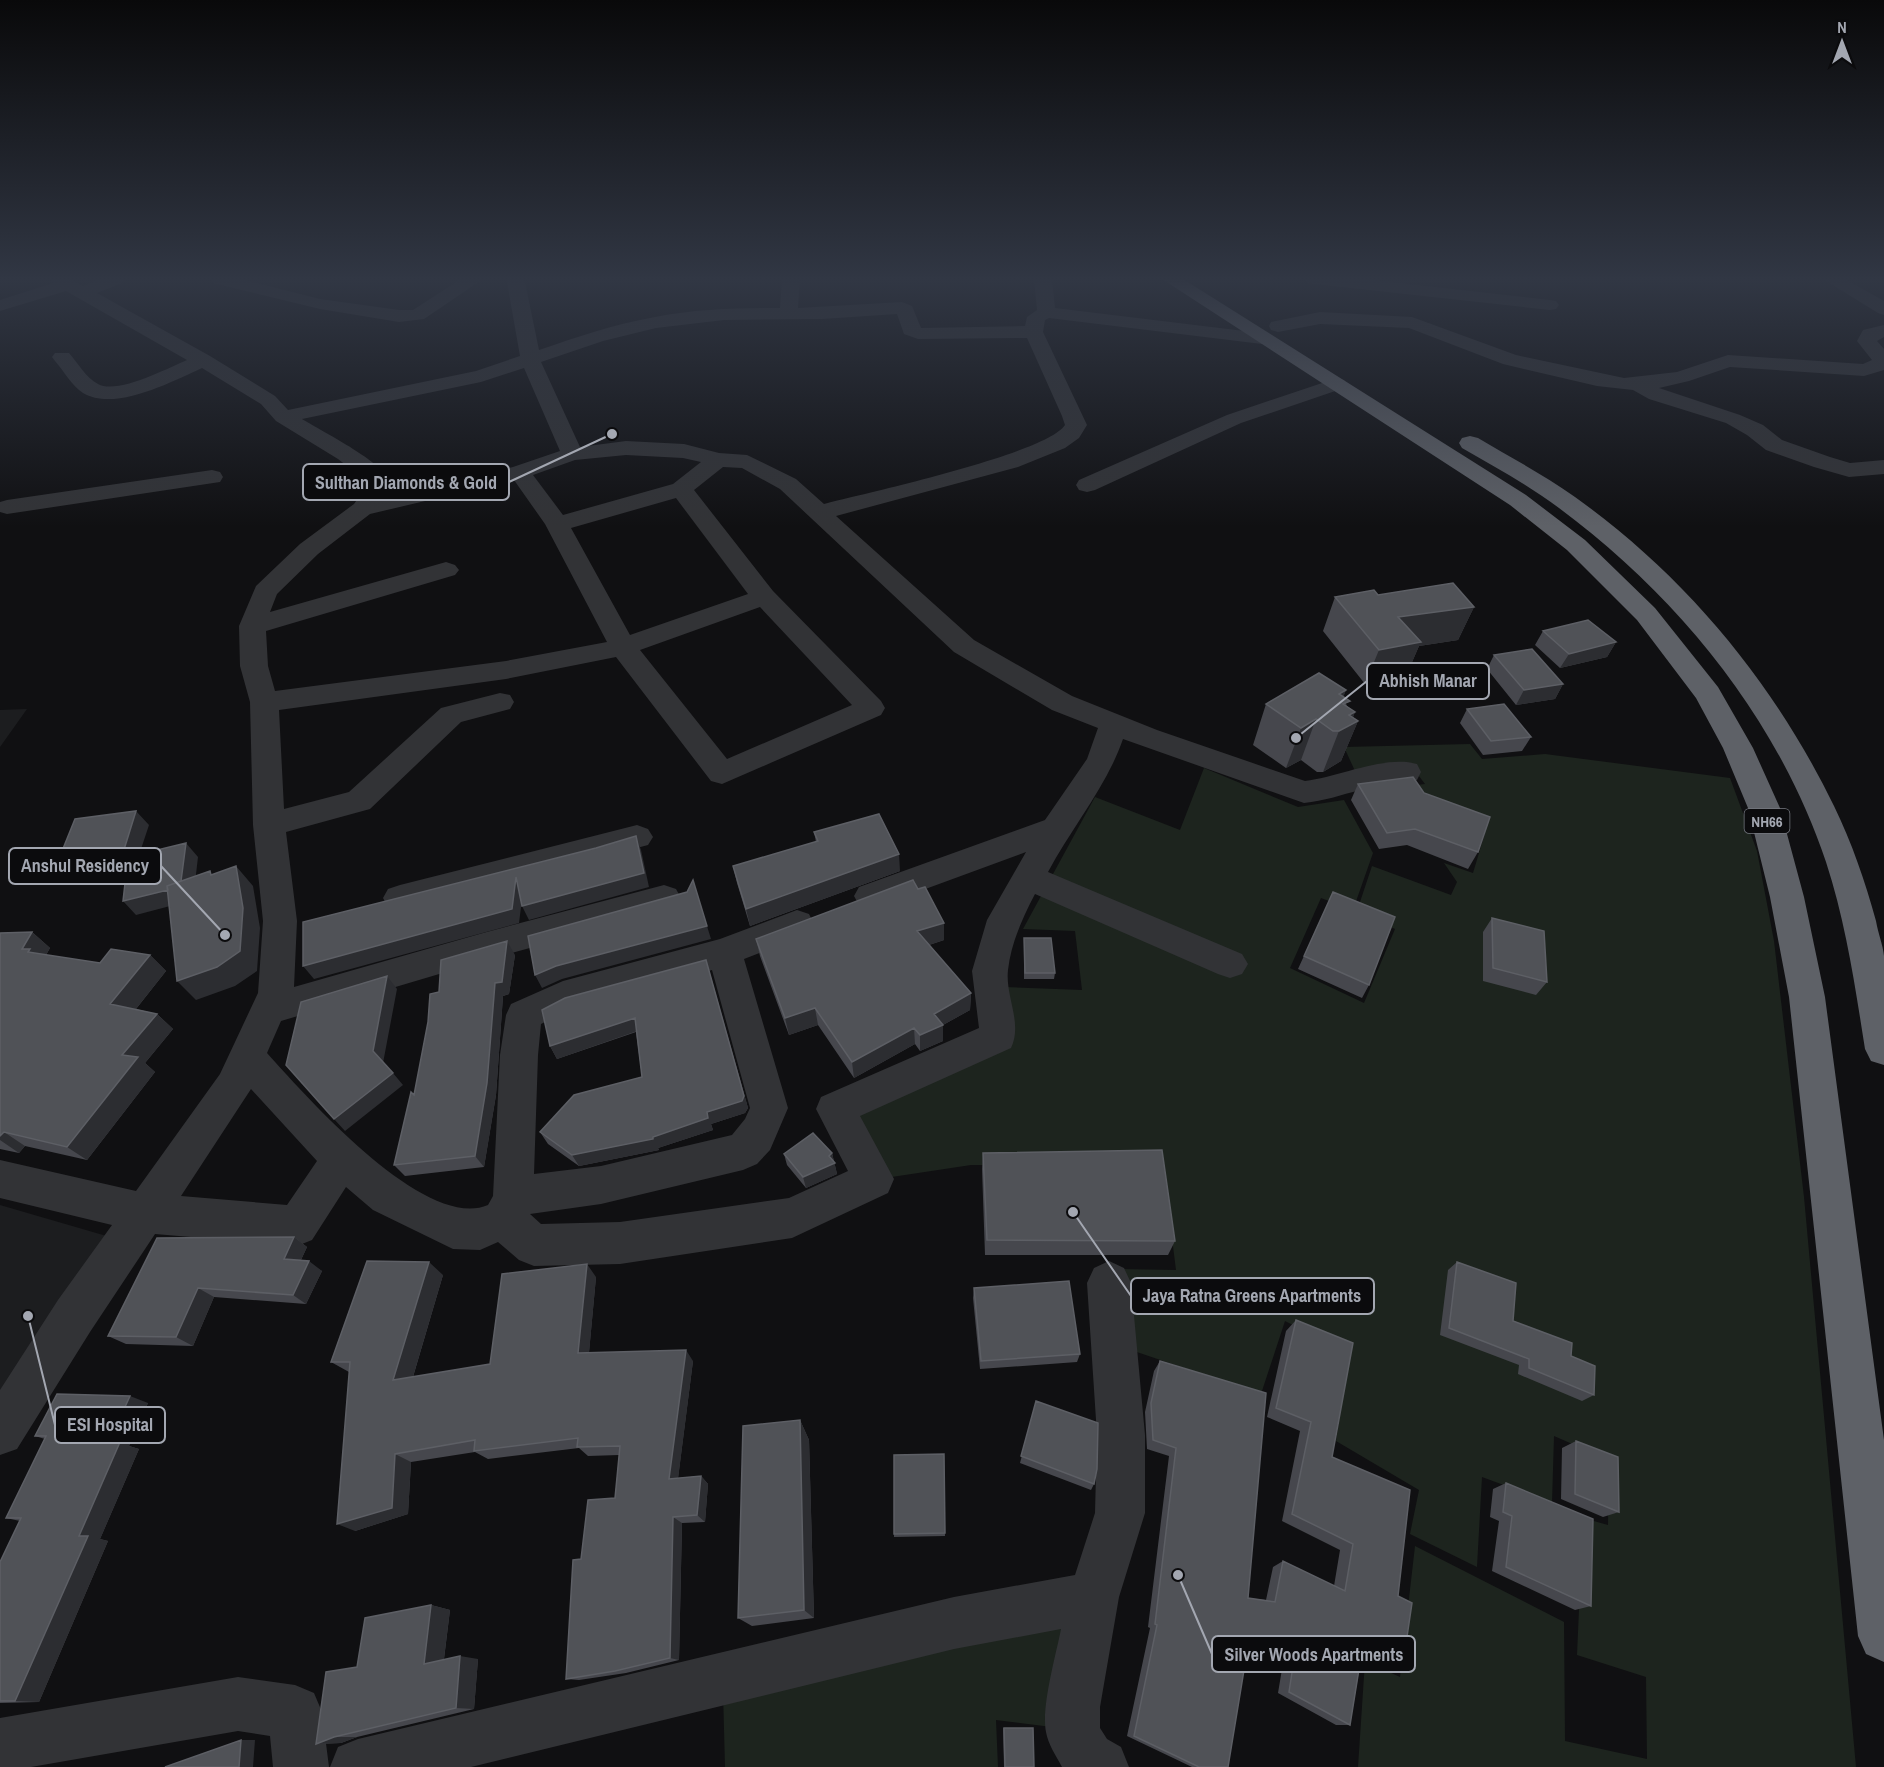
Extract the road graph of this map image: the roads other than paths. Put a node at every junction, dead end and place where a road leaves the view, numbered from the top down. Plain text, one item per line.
1 (66, 361) edge
2 (200, 361) edge
3 (205, 361) edge
4 (529, 361) edge
5 (531, 361) edge
6 (1048, 361) edge
7 (1308, 361) edge
8 (1321, 361) edge
9 (1516, 361) edge
10 (1727, 361) edge
11 (1735, 361) edge
12 (1883, 362) edge
13 (1637, 383) junction
14 (1337, 384) junction
15 (283, 417) junction
16 (572, 454) junction
17 (718, 460) junction
18 (1884, 467) edge
19 (520, 472) junction
20 (212, 477) dead end
21 (1087, 485) dead end
22 (681, 489) junction
23 (9, 508) edge
24 (362, 509) junction
25 (819, 513) junction
26 (557, 524) junction
27 (446, 570) dead end
28 (764, 597) junction
29 (252, 626) junction
30 (623, 647) junction
31 (264, 702) junction
32 (500, 702) dead end
33 (1114, 724) junction
34 (1406, 772) dead end
35 (269, 825) junction
36 (1056, 828) junction
37 (637, 837) edge
38 (1028, 877) junction
39 (678, 894) edge
40 (372, 905) edge
41 (314, 920) edge
42 (279, 928) junction
43 (725, 952) junction
44 (1230, 964) dead end
45 (267, 1010) junction
46 (1884, 1049) edge
47 (246, 1057) junction
48 (342, 1158) junction
49 (0, 1179) edge
50 (508, 1208) junction
51 (146, 1214) junction
52 (1109, 1283) dead end
53 (0, 1432) edge
54 (1093, 1597) junction
55 (1884, 1636) edge
56 (0, 1745) edge
57 (301, 1767) edge
58 (358, 1767) edge
59 (1101, 1767) edge

1 - 2 street
3 - 15 street
4 - 15 street
5 - 16 street
6 - 25 street
7 - 14 highway, NH66
8 - 46 highway, NH66
9 - 13 street
10 - 13 street
11 - 12 street
13 - 18 street
14 - 21 street
14 - 55 highway, NH66
15 - 24 street
16 - 17 street
16 - 19 street
17 - 22 street
17 - 25 street
19 - 24 street
19 - 26 street
20 - 23 street
22 - 26 street
22 - 28 street
24 - 29 street
25 - 33 street
26 - 30 street
27 - 29 street
28 - 30 street
28 - 30 street
29 - 31 street
30 - 31 street
31 - 35 street
32 - 35 street
33 - 34 street
33 - 36 street
35 - 42 street
36 - 38 street
36 - 43 street
37 - 40 street
38 - 44 street
38 - 50 street
39 - 45 street
41 - 42 street
42 - 45 street
43 - 50 street
43 - 50 street
45 - 47 street
47 - 48 street
47 - 51 street
48 - 50 street
48 - 51 street
49 - 51 street
51 - 53 street
52 - 54 street
54 - 58 street
54 - 59 street
56 - 57 street

